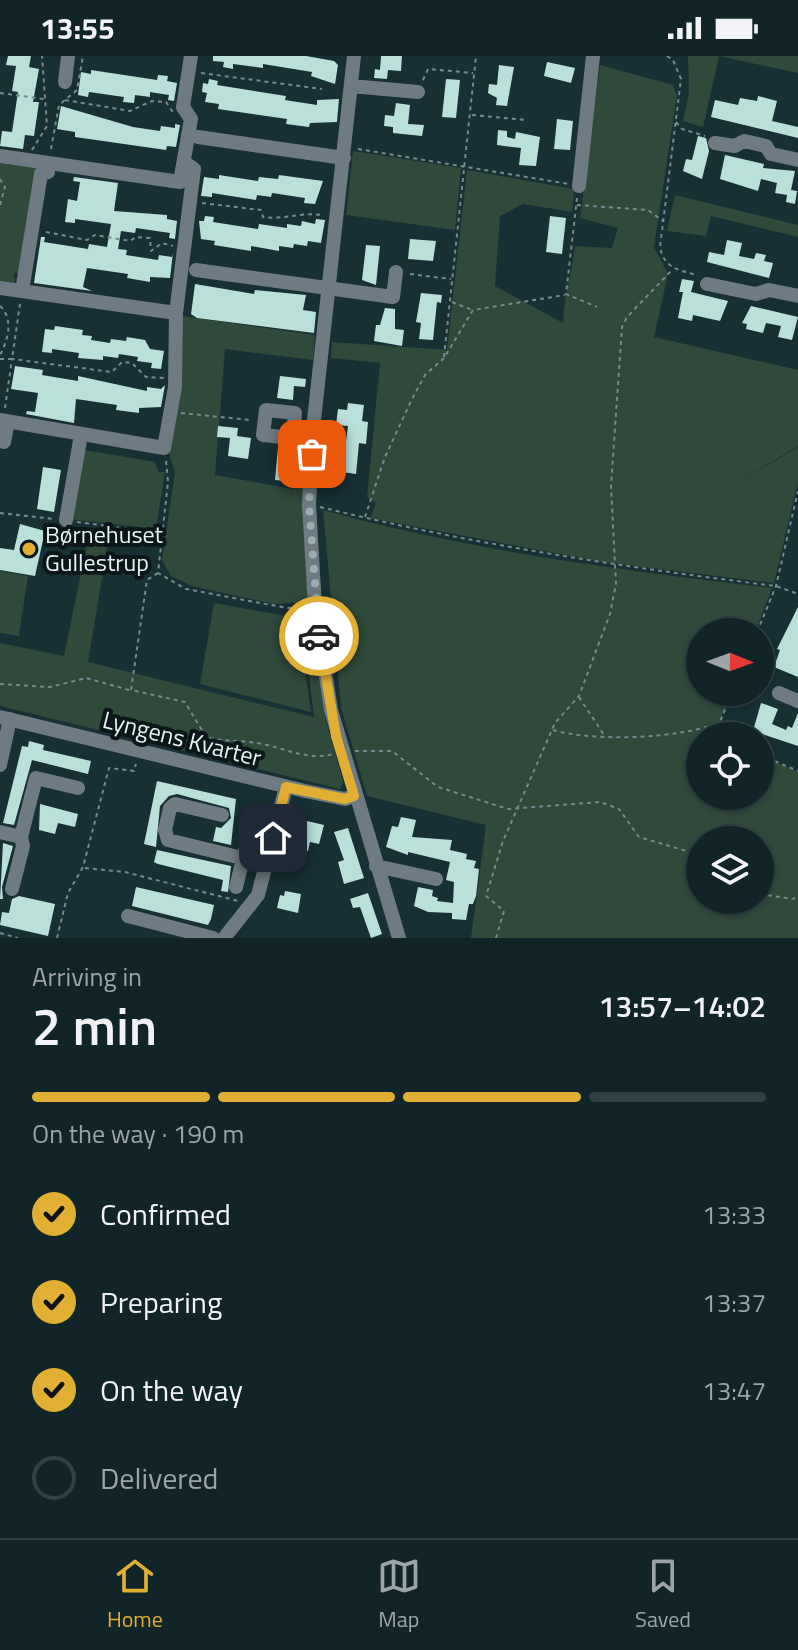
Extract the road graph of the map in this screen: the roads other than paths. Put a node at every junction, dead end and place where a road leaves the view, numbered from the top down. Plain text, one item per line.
1 (68, 56) edge
2 (354, 56) edge
3 (593, 56) edge
4 (190, 59) edge
5 (65, 82) dead end
6 (351, 86) junction
7 (418, 92) road end
8 (198, 137) dead end
9 (715, 143) road end
10 (344, 153) junction
11 (0, 156) edge
12 (798, 160) edge
13 (184, 162) junction
14 (48, 164) junction
15 (579, 186) road end
16 (196, 270) dead end
17 (396, 272) road end
18 (707, 284) road end
19 (0, 288) edge
20 (329, 289) junction
21 (22, 291) junction
22 (798, 296) edge
23 (176, 313) junction
24 (4, 421) edge
25 (265, 422) road end
26 (313, 429) junction
27 (81, 435) junction
28 (0, 441) edge
29 (66, 520) road end
30 (779, 693) dead end
31 (798, 701) edge
32 (5, 718) edge
33 (0, 765) edge
34 (286, 787) junction
35 (78, 788) dead end
36 (354, 796) junction
37 (255, 811) dead end
38 (222, 815) dead end
39 (0, 832) edge
40 (21, 837) junction
41 (243, 859) junction
42 (266, 864) junction
43 (376, 866) junction
44 (436, 879) dead end
45 (236, 887) dead end
46 (12, 889) dead end
47 (128, 916) dead end
48 (213, 938) edge
49 (224, 938) edge
50 (399, 938) edge

1 - 5 street
2 - 6 street
3 - 15 street
4 - 13 street
6 - 7 street
6 - 10 street
8 - 10 street
9 - 12 street
10 - 20 street
11 - 14 street
13 - 14 street
13 - 23 street
14 - 21 street
16 - 20 street
17 - 20 street
18 - 22 street
19 - 21 street
20 - 26 street
21 - 23 street
23 - 27 street
24 - 27 street
24 - 28 street
25 - 26 street
26 - 36 street
27 - 29 street
30 - 31 street
32 - 33 street
32 - 34 street, Lyngens Kvarter
34 - 36 street, Lyngens Kvarter
34 - 42 street
35 - 40 street
36 - 43 street
37 - 41 street
38 - 41 street
39 - 40 street
40 - 46 street
41 - 42 street
41 - 45 street
42 - 49 street
43 - 44 street
43 - 50 street
47 - 48 street

